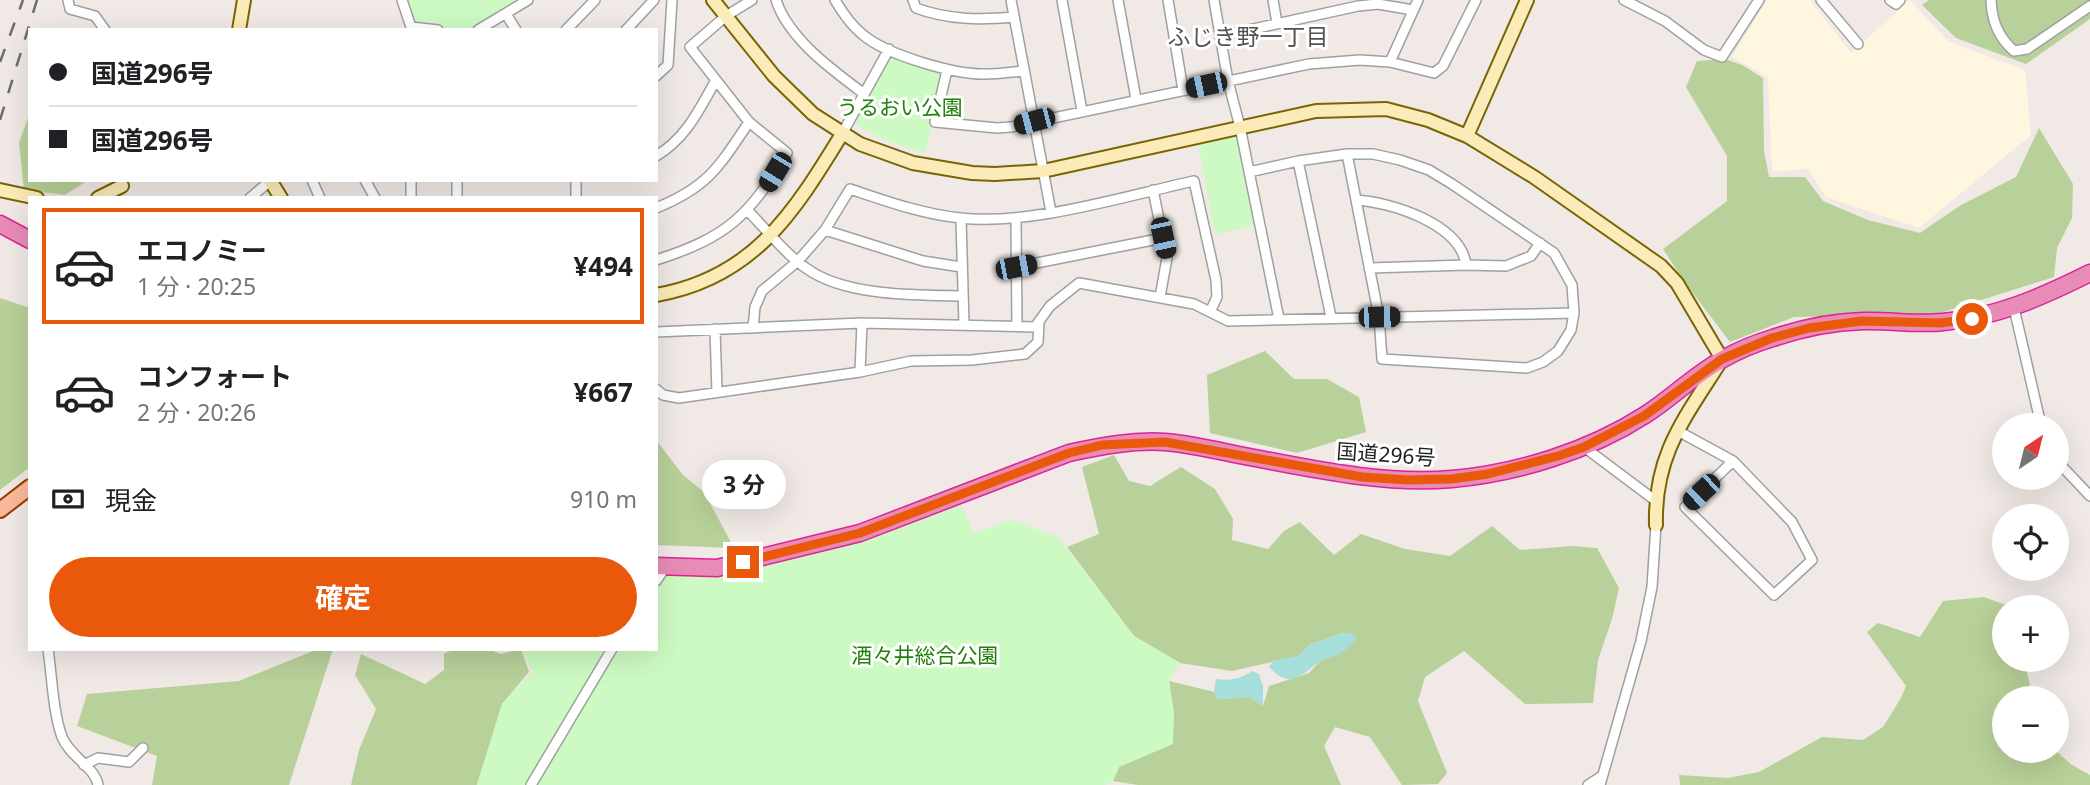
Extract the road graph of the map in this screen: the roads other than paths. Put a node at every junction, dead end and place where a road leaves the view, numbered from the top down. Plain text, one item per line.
1 (68, 0) edge
2 (244, 0) edge
3 (402, 0) edge
4 (528, 0) edge
5 (595, 0) edge
6 (672, 0) edge
7 (713, 0) edge
8 (752, 0) edge
9 (776, 0) edge
10 (835, 0) edge
11 (913, 0) edge
12 (1011, 0) edge
13 (1062, 0) edge
14 (1118, 0) edge
15 (1168, 0) edge
16 (1214, 0) edge
17 (1273, 0) edge
18 (1418, 0) edge
19 (1476, 0) edge
20 (1527, 0) edge
21 (1624, 0) edge
22 (1759, 0) edge
23 (1821, 0) edge
24 (1890, 0) edge
25 (1899, 0) edge
26 (1991, 0) edge
27 (652, 1) edge
28 (2090, 6) edge
29 (1413, 10) junction
30 (506, 14) junction
31 (726, 16) junction
32 (1014, 17) junction
33 (1278, 23) junction
34 (104, 28) edge
35 (239, 28) edge
36 (411, 28) edge
37 (482, 28) edge
38 (515, 28) edge
39 (568, 28) edge
40 (628, 28) edge
41 (1221, 36) junction
42 (1858, 44) dead end
43 (889, 49) junction
44 (1390, 62) junction
45 (947, 70) junction
46 (1024, 71) junction
47 (658, 74) edge
48 (716, 80) junction
49 (1228, 81) junction
50 (1183, 90) junction
51 (863, 93) junction
52 (1136, 99) junction
53 (1083, 111) junction
54 (1034, 121) junction
55 (749, 122) junction
56 (1240, 127) junction
57 (842, 134) junction
58 (1467, 136) junction
59 (658, 152) edge
60 (1347, 154) junction
61 (1298, 161) junction
62 (1044, 171) junction
63 (1249, 172) junction
64 (269, 182) edge
65 (125, 183) edge
66 (0, 190) edge
67 (1153, 190) junction
68 (28, 196) edge
69 (102, 196) edge
70 (252, 196) edge
71 (1356, 200) junction
72 (658, 207) edge
73 (747, 210) junction
74 (1051, 212) junction
75 (1016, 218) junction
76 (961, 219) junction
77 (0, 224) edge
78 (825, 230) junction
79 (772, 234) junction
80 (1163, 238) junction
81 (28, 239) edge
82 (1540, 243) junction
83 (658, 259) edge
84 (798, 261) junction
85 (1466, 265) junction
86 (961, 267) junction
87 (1016, 267) junction
88 (1369, 268) junction
89 (2090, 273) edge
90 (658, 294) edge
91 (963, 296) junction
92 (1160, 298) junction
93 (2014, 308) junction
94 (1210, 312) junction
95 (1574, 313) junction
96 (1331, 317) junction
97 (1379, 317) junction
98 (1279, 319) junction
99 (1040, 320) junction
100 (862, 323) junction
101 (964, 325) junction
102 (1017, 326) junction
103 (753, 328) junction
104 (715, 329) junction
105 (658, 332) edge
106 (1722, 359) junction
107 (860, 372) junction
108 (658, 391) edge
109 (717, 392) junction
110 (2038, 413) edge
111 (1678, 431) junction
112 (1584, 447) junction
113 (1734, 461) junction
114 (2069, 474) edge
115 (28, 488) edge
116 (2090, 496) edge
117 (1656, 501) junction
118 (0, 510) edge
119 (1656, 525) joint
120 (659, 572) edge
121 (48, 651) edge
122 (611, 651) edge
123 (143, 748) dead end
124 (84, 765) junction
125 (1601, 781) edge
126 (99, 785) edge
127 (531, 785) edge
128 (1588, 785) edge

1 - 34 street
2 - 35 street
3 - 36 street
4 - 30 street
5 - 39 street
6 - 47 street
7 - 31 street
8 - 31 street
9 - 51 street
10 - 43 street
11 - 32 street
12 - 32 street
13 - 53 street
14 - 52 street
15 - 50 street
16 - 41 street
17 - 33 street
18 - 29 street
19 - 44 street
20 - 58 street
21 - 22 street
23 - 42 street
24 - 25 street
26 - 28 street
27 - 40 street
29 - 33 street
29 - 44 street
30 - 37 street
30 - 38 street
31 - 48 street
31 - 57 street
32 - 46 street
33 - 41 street
41 - 49 street
43 - 45 street
43 - 51 street
44 - 49 street
45 - 46 street
45 - 54 street
46 - 54 street
48 - 55 street
48 - 59 street
49 - 50 street
49 - 56 street
50 - 52 street
51 - 57 street
52 - 53 street
53 - 54 street
54 - 62 street
55 - 72 street
55 - 73 street
56 - 58 street
56 - 62 street
56 - 63 street
57 - 62 street
57 - 79 street
58 - 106 street
60 - 61 street
60 - 71 street
60 - 82 street
61 - 63 street
61 - 96 street
62 - 74 street
63 - 98 street
64 - 70 street
65 - 69 street
66 - 68 street
67 - 74 street
67 - 80 street
67 - 94 street
71 - 85 street
71 - 88 street
73 - 79 street
73 - 83 street
74 - 75 street
75 - 76 street
75 - 87 street
76 - 78 street
76 - 86 street
77 - 81 highway
78 - 84 street
78 - 86 street
79 - 84 street
79 - 90 street
80 - 87 street
80 - 92 street
82 - 85 street
82 - 95 street
84 - 91 street
84 - 103 street
85 - 88 street
86 - 91 street
87 - 102 street
88 - 97 street
89 - 93 highway, 国道296号
91 - 101 street
92 - 94 street
92 - 99 street
93 - 106 highway, 国道296号
93 - 110 street
94 - 98 street
95 - 97 street
95 - 97 street
96 - 97 street
96 - 98 street
99 - 102 street
99 - 107 street
100 - 101 street
100 - 103 street
100 - 107 street
101 - 102 street
103 - 104 street
104 - 105 street
104 - 109 street
106 - 111 street
106 - 112 highway, 国道296号
107 - 109 street
108 - 109 street
111 - 113 street
111 - 117 street
112 - 117 street
112 - 120 highway, 国道296号
113 - 113 street
114 - 116 street
115 - 118 main road
117 - 119 street
119 - 125 street
121 - 124 street
122 - 127 street
123 - 124 street
124 - 126 street
125 - 128 street

